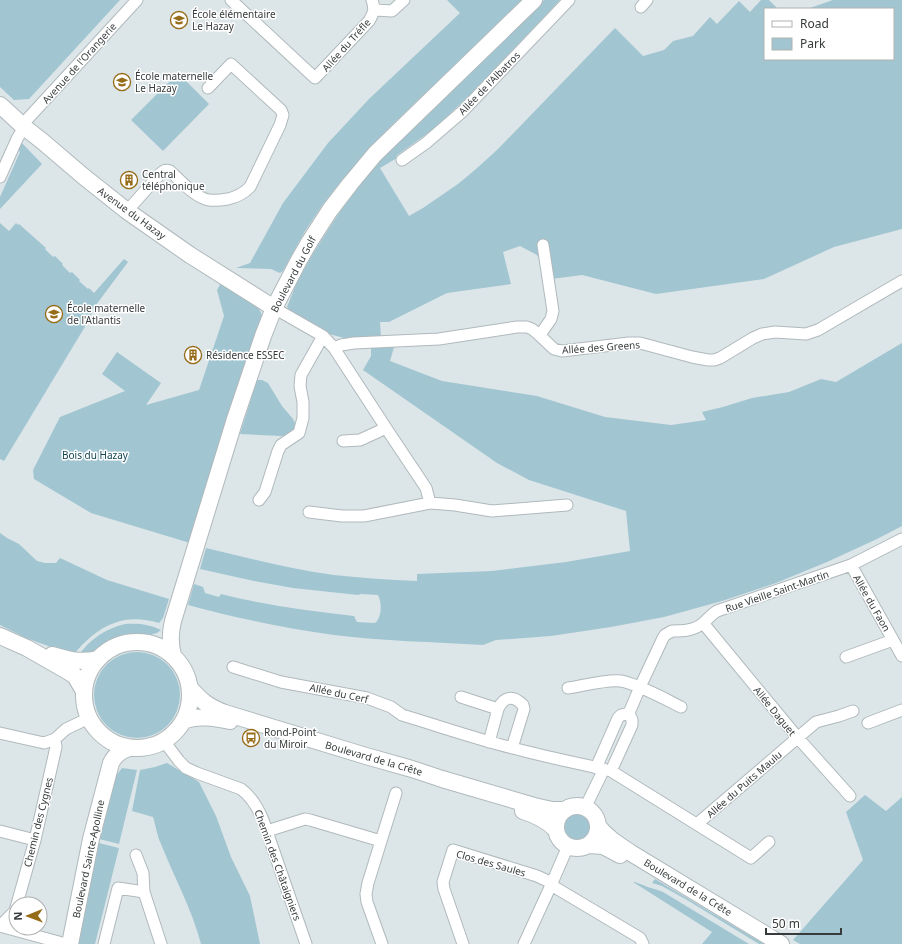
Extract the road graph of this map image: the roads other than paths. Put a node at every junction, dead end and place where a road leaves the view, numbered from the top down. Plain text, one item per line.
1 (137, 0) edge
2 (231, 0) edge
3 (404, 0) edge
4 (534, 0) edge
5 (569, 0) edge
6 (373, 5) edge
7 (208, 88) dead end
8 (0, 105) edge
9 (23, 126) junction
10 (402, 160) dead end
11 (0, 177) edge
12 (126, 211) junction
13 (543, 245) dead end
14 (902, 281) edge
15 (274, 308) junction
16 (540, 335) junction
17 (323, 336) junction
18 (334, 348) junction
19 (386, 428) junction
20 (343, 441) dead end
21 (259, 500) dead end
22 (430, 503) junction
23 (567, 505) dead end
24 (309, 512) dead end
25 (902, 539) edge
26 (851, 565) junction
27 (173, 621) junction
28 (703, 623) junction
29 (0, 636) edge
30 (893, 640) junction
31 (150, 643) junction
32 (27, 648) junction
33 (173, 655) junction
34 (902, 656) edge
35 (846, 657) dead end
36 (98, 659) junction
37 (233, 667) dead end
38 (640, 687) junction
39 (190, 688) junction
40 (568, 688) dead end
41 (84, 691) junction
42 (461, 697) dead end
43 (681, 707) dead end
44 (498, 709) junction
45 (902, 710) edge
46 (853, 711) dead end
47 (629, 713) junction
48 (89, 718) junction
49 (184, 721) junction
50 (868, 723) dead end
51 (0, 733) edge
52 (105, 738) junction
53 (798, 738) junction
54 (55, 739) junction
55 (164, 741) junction
56 (489, 742) junction
57 (130, 748) junction
58 (512, 748) junction
59 (603, 769) junction
60 (108, 775) junction
61 (396, 793) dead end
62 (850, 796) dead end
63 (585, 808) junction
64 (565, 810) junction
65 (697, 824) junction
66 (598, 826) junction
67 (556, 830) junction
68 (0, 831) edge
69 (267, 831) junction
70 (34, 840) junction
71 (380, 841) junction
72 (769, 842) dead end
73 (589, 845) junction
74 (568, 846) junction
75 (136, 855) dead end
76 (552, 884) junction
77 (144, 892) junction
78 (19, 896) edge
79 (8, 918) edge
80 (0, 926) edge
81 (66, 944) edge
82 (70, 944) edge
83 (104, 944) edge
84 (161, 944) edge
85 (306, 944) edge
86 (382, 944) edge
87 (463, 944) edge
88 (524, 944) edge
89 (643, 944) edge
90 (769, 944) edge
91 (781, 944) edge

1 - 9 street, Avenue de l'Orangerie
2 - 6 street, Allée du Tréfle
3 - 6 street, Allée du Tréfle
4 - 15 main road, Boulevard du Golf
5 - 10 street, Allée de l'Albatros
7 - 12 street
8 - 9 main road, Avenue du Hazay
9 - 11 street, Avenue de l'Orangerie
9 - 12 main road, Avenue du Hazay
12 - 15 main road, Avenue du Hazay
13 - 16 street
14 - 16 street, Allée des Greens
15 - 17 street
15 - 27 main road, Boulevard du Golf
16 - 18 street, Allée des Greens
17 - 18 street
17 - 21 street
18 - 19 street
19 - 20 street
19 - 22 street
22 - 23 street
22 - 24 street
25 - 26 street, Rue Vieille Saint-Martin
26 - 28 street, Rue Vieille Saint-Martin
26 - 30 street, Allée du Faon
27 - 31 main road, Boulevard du Golf
27 - 33 main road, Boulevard du Golf
28 - 38 street, Rue Vieille Saint-Martin
28 - 53 street, Allée Daguet
29 - 32 main road
30 - 34 street, Allée du Faon
30 - 35 street, Allée du Faon
31 - 33 main road
31 - 36 main road
32 - 36 main road
32 - 41 main road
33 - 39 main road
36 - 41 main road
37 - 56 street, Allée du Cerf
38 - 40 street
38 - 43 street
38 - 47 street, Rue Vieille Saint-Martin
39 - 49 main road
39 - 64 main road, Boulevard de la Crête
41 - 48 main road
42 - 44 street
44 - 56 street
44 - 58 street
45 - 50 street
46 - 53 street, Allée du Puits Maulu
47 - 59 street, Rue Vieille Saint-Martin
47 - 59 street, Rue Vieille Saint-Martin
48 - 52 main road
48 - 54 street
49 - 55 main road
49 - 67 main road, Boulevard de la Crête
51 - 54 street
52 - 57 main road
52 - 60 main road, Boulevard Sainte-Apolline
53 - 62 street, Allée Daguet
53 - 65 street, Allée du Puits Maulu
54 - 70 street, Chemin des Cygnes
55 - 57 main road
55 - 69 street, Chemin des Châtaigniers
56 - 58 street, Allée du Cerf
57 - 60 main road, Boulevard Sainte-Apolline
58 - 59 street, Allée du Cerf
59 - 63 street, Rue Vieille Saint-Martin
59 - 65 street, Allée du Puits Maulu
60 - 82 main road, Boulevard Sainte-Apolline
61 - 71 street
63 - 64 main road, Boulevard de la Crête
63 - 66 main road, Boulevard de la Crête
64 - 67 main road
65 - 72 street, Allée du Puits Maulu
66 - 73 main road
66 - 91 main road, Boulevard de la Crête
67 - 74 main road, Boulevard de la Crête
68 - 70 street
69 - 71 street
69 - 85 street, Chemin des Châtaigniers
70 - 78 street, Chemin des Cygnes
71 - 86 street
73 - 74 main road, Boulevard de la Crête
73 - 90 main road, Boulevard de la Crête
74 - 76 street
75 - 77 street
76 - 87 street, Clos des Saules
76 - 88 street
76 - 89 street
77 - 83 street
77 - 84 street
79 - 80 street
80 - 81 street

